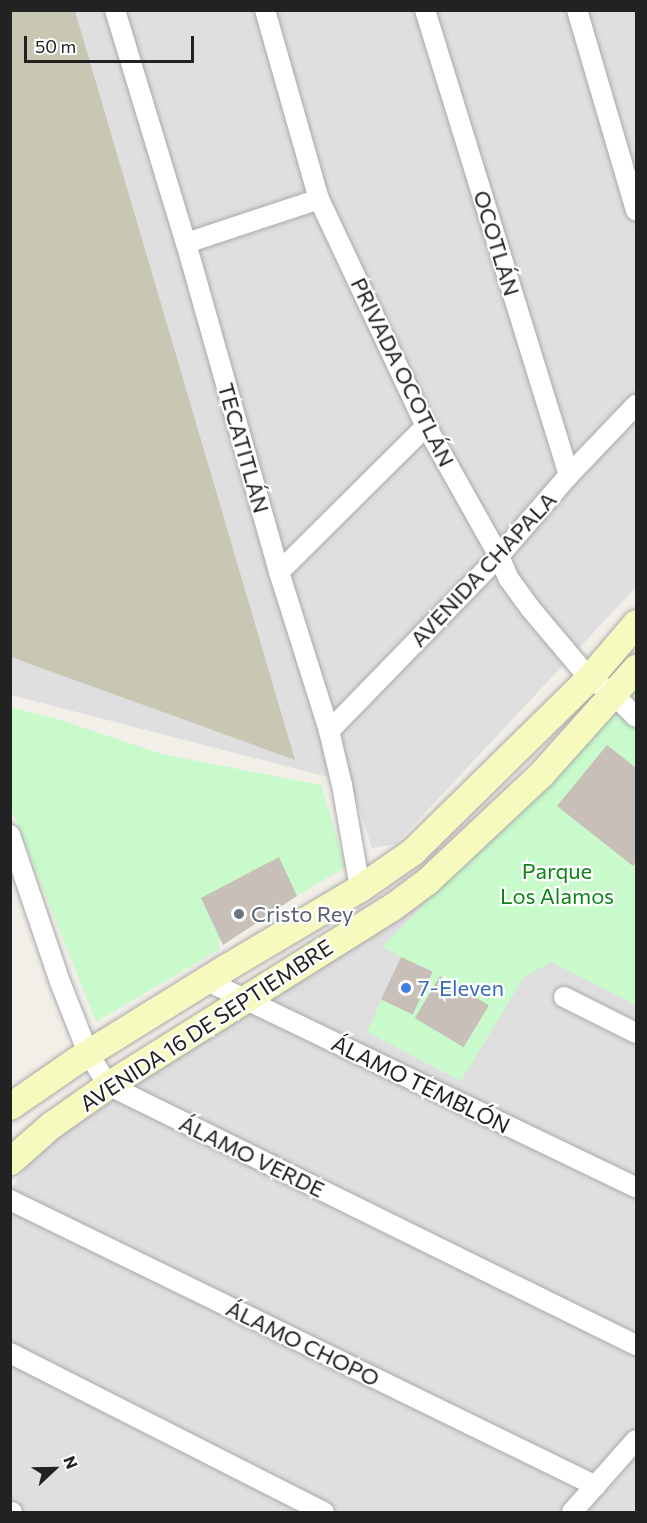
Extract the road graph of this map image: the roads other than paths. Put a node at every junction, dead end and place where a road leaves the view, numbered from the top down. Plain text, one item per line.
1 (115, 10) edge
2 (265, 10) edge
3 (424, 10) edge
4 (577, 10) edge
5 (319, 199) junction
6 (636, 211) edge
7 (186, 243) junction
8 (636, 405) edge
9 (426, 426) junction
10 (569, 476) junction
11 (499, 556) junction
12 (279, 572) junction
13 (636, 623) edge
14 (636, 668) edge
15 (589, 678) junction
16 (612, 693) junction
17 (636, 717) edge
18 (328, 731) junction
19 (10, 835) edge
20 (360, 888) junction
21 (205, 980) junction
22 (564, 997) dead end
23 (245, 1000) junction
24 (636, 1032) edge
25 (88, 1053) junction
26 (108, 1085) junction
27 (10, 1106) edge
28 (10, 1161) edge
29 (636, 1187) edge
30 (10, 1200) edge
31 (636, 1346) edge
32 (10, 1353) edge
33 (636, 1440) edge
34 (596, 1486) junction
35 (324, 1512) edge
36 (572, 1512) edge

1 - 7 street, TECATITLÁN
2 - 5 street, PRIVADA OCOTLÁN
3 - 10 street, OCOTLÁN
4 - 6 street
5 - 7 street
5 - 9 street, PRIVADA OCOTLÁN
7 - 12 street, TECATITLÁN
8 - 10 street, AVENIDA CHAPALA
9 - 11 street, PRIVADA OCOTLÁN
9 - 12 street
10 - 11 street, AVENIDA CHAPALA
11 - 15 street, PRIVADA OCOTLÁN
11 - 18 street, AVENIDA CHAPALA
12 - 18 street, TECATITLÁN
13 - 15 street, AVENIDA 16 DE SEPTIEMBRE
14 - 16 street, AVENIDA 16 DE SEPTIEMBRE
15 - 16 street, PRIVADA OCOTLÁN
15 - 20 street, AVENIDA 16 DE SEPTIEMBRE
16 - 17 street
16 - 23 street, AVENIDA 16 DE SEPTIEMBRE
18 - 20 street, TECATITLÁN
19 - 25 street
20 - 21 street, AVENIDA 16 DE SEPTIEMBRE
21 - 23 street, ÁLAMO TEMBLÓN
21 - 25 street, AVENIDA 16 DE SEPTIEMBRE
22 - 24 street
23 - 26 street, AVENIDA 16 DE SEPTIEMBRE
23 - 29 street, ÁLAMO TEMBLÓN
25 - 26 street
25 - 27 street, AVENIDA 16 DE SEPTIEMBRE
26 - 28 street, AVENIDA 16 DE SEPTIEMBRE
26 - 31 street, ÁLAMO VERDE
30 - 34 street, ÁLAMO CHOPO
32 - 35 street
33 - 34 street
34 - 36 street

